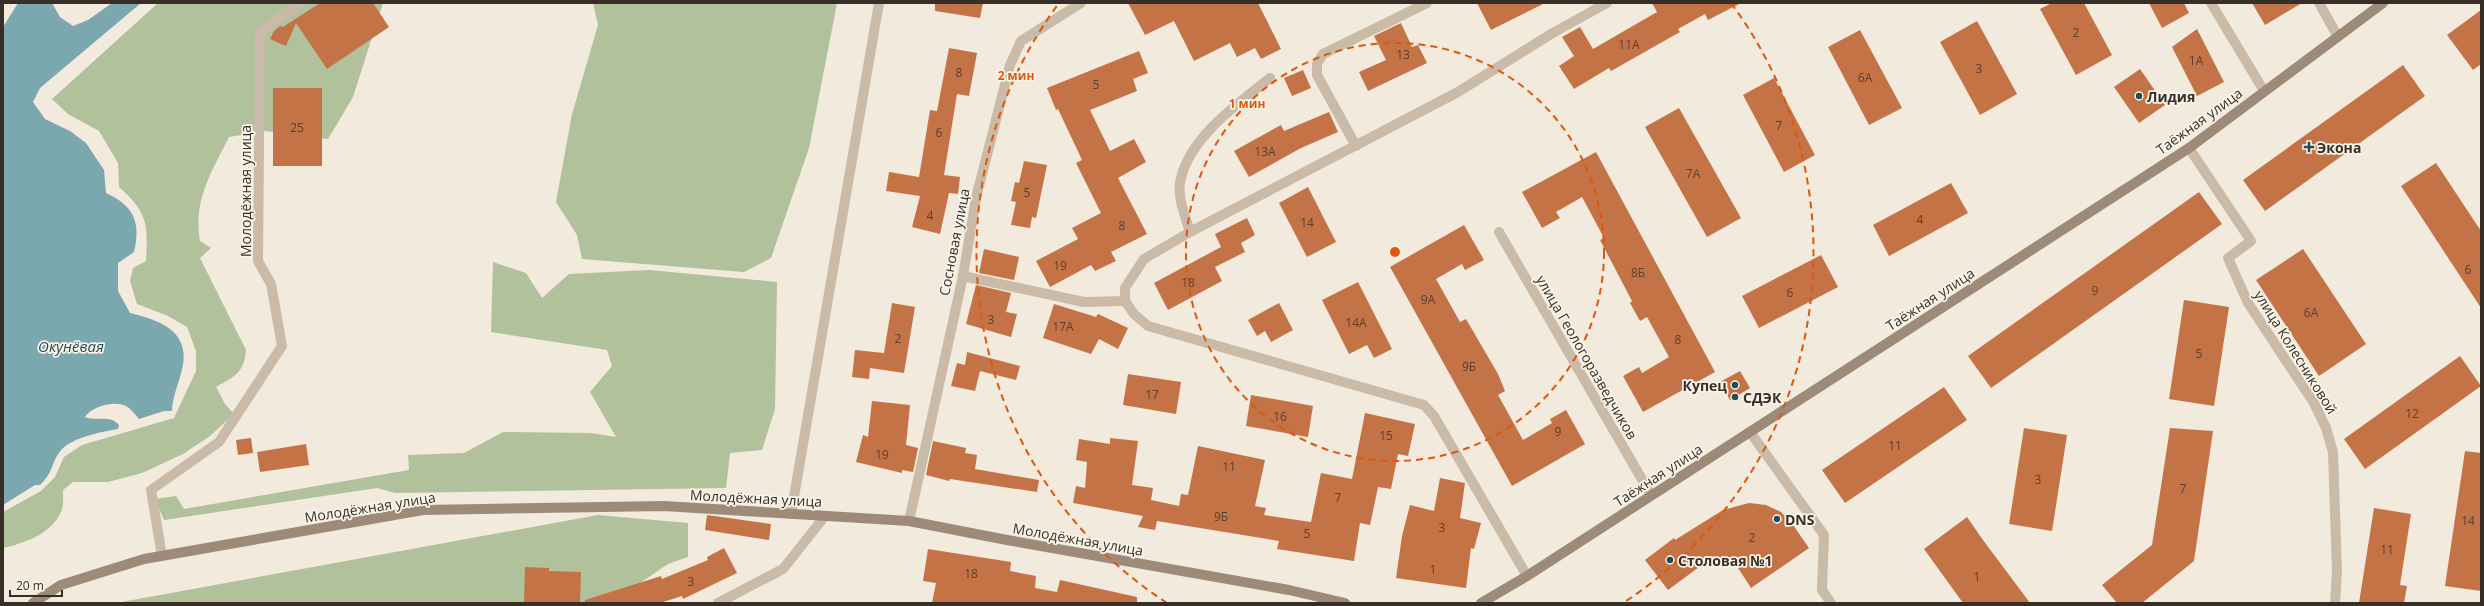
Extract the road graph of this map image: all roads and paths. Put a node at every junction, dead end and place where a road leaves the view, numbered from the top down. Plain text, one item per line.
1 (300, 3) edge
2 (879, 3) edge
3 (1081, 3) edge
4 (1427, 3) edge
5 (1606, 3) edge
6 (2211, 3) edge
7 (2319, 3) edge
8 (2383, 3) edge
9 (2338, 37) junction
10 (1270, 78) dead end
11 (2264, 91) junction
12 (1356, 146) junction
13 (2189, 148) junction
14 (1190, 232) junction
15 (1499, 232) dead end
16 (963, 276) junction
17 (1125, 300) junction
18 (1750, 432) junction
19 (1651, 495) junction
20 (791, 514) junction
21 (825, 516) junction
22 (909, 521) junction
23 (162, 556) junction
24 (1527, 576) junction
25 (33, 603) edge
26 (718, 603) edge
27 (1345, 603) edge
28 (1481, 603) edge
29 (1831, 603) edge
30 (2335, 603) edge

1 - 23 street, Молодёжная улица
2 - 20 street
3 - 16 street, Сосновая улица
4 - 12 street
5 - 12 street
6 - 11 street
7 - 9 street
8 - 9 main road, Таёжная улица
9 - 11 main road, Таёжная улица
10 - 14 street
11 - 13 main road, Таёжная улица
12 - 14 street
13 - 18 main road, Таёжная улица
13 - 30 street, улица Колесниковой
14 - 17 street
15 - 19 street, улица Геологоразведчиков
16 - 17 street
16 - 22 street, Сосновая улица
17 - 24 street
18 - 19 main road, Таёжная улица
18 - 29 street
19 - 24 main road, Таёжная улица
20 - 21 main road, Молодёжная улица
20 - 23 main road, Молодёжная улица
21 - 22 main road, Молодёжная улица
21 - 26 street
22 - 27 main road, Молодёжная улица
23 - 25 main road, Молодёжная улица
24 - 28 main road, Таёжная улица

